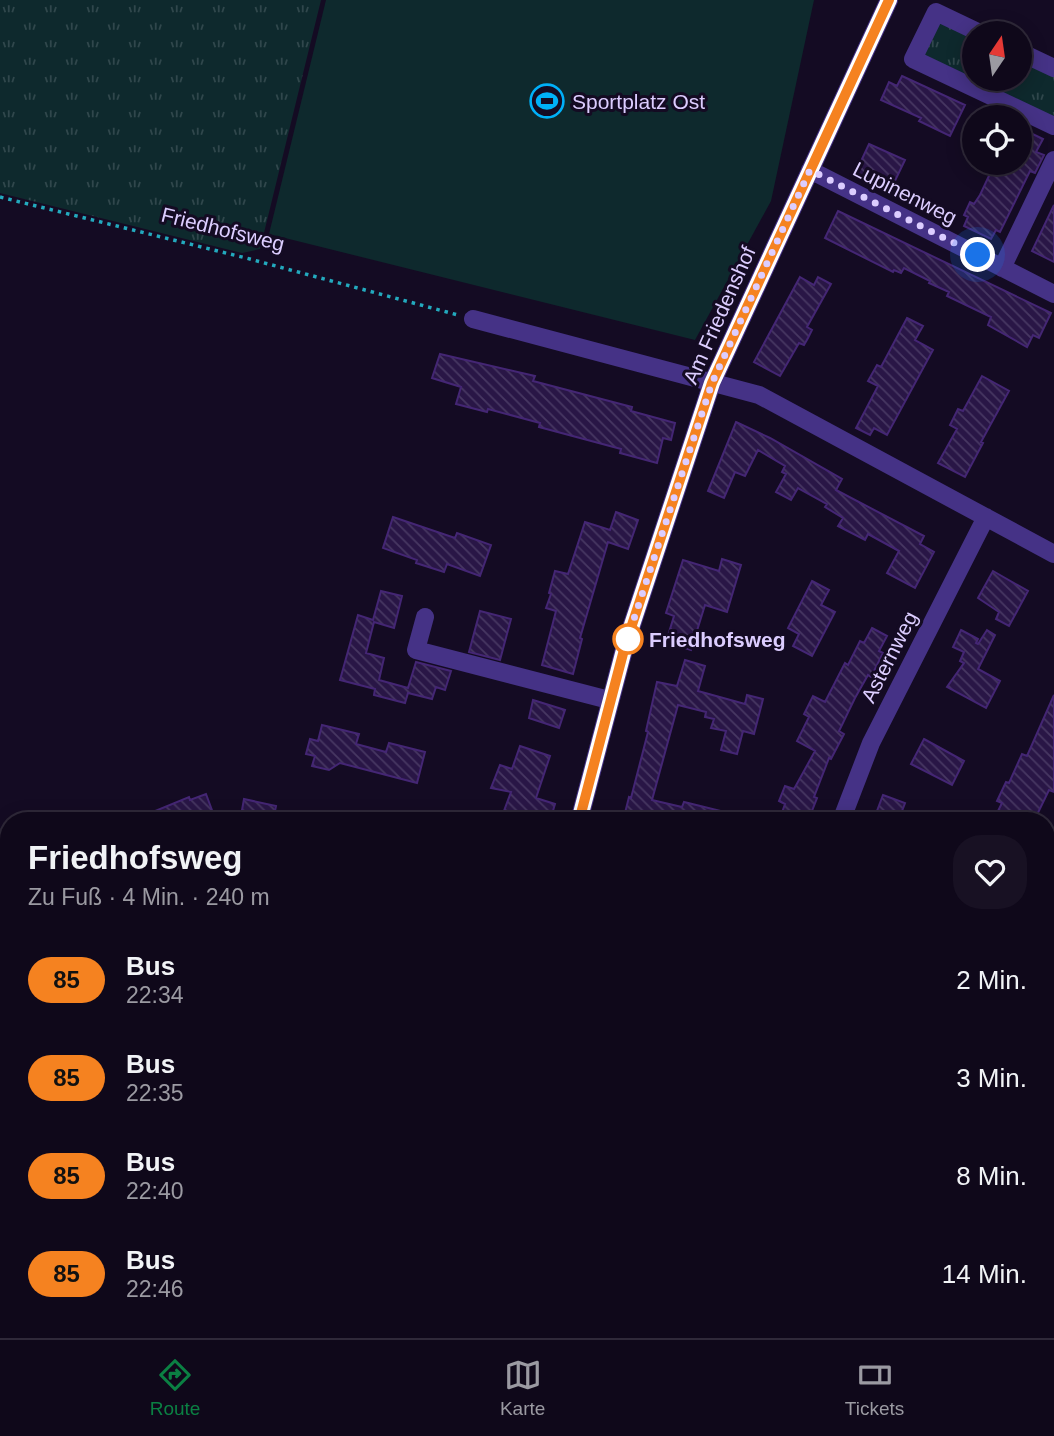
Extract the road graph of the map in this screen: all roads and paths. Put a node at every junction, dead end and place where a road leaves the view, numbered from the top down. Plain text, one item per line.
1 (889, 0) edge
2 (962, 24) edge
3 (1032, 58) edge
4 (1054, 68) edge
5 (962, 82) edge
6 (980, 91) edge
7 (1054, 126) edge
8 (1054, 160) edge
9 (810, 170) junction
10 (0, 197) edge
11 (1002, 268) junction
12 (1054, 294) edge
13 (473, 319) joint
14 (712, 383) junction
15 (986, 517) junction
16 (1054, 554) edge
17 (425, 617) dead end
18 (610, 700) junction
19 (581, 812) edge
20 (844, 812) edge

1 - 9 street, Am Friedenshof
2 - 5 street
3 - 4 street
6 - 7 street
8 - 11 street
9 - 11 street, Lupinenweg
9 - 14 street, Am Friedenshof
10 - 13 path, Friedhofsweg
11 - 12 street, Lupinenweg
13 - 14 street
14 - 15 street
14 - 18 street, Am Friedenshof
15 - 16 street
15 - 20 street, Asternweg
17 - 18 street
18 - 19 street, Am Friedenshof

